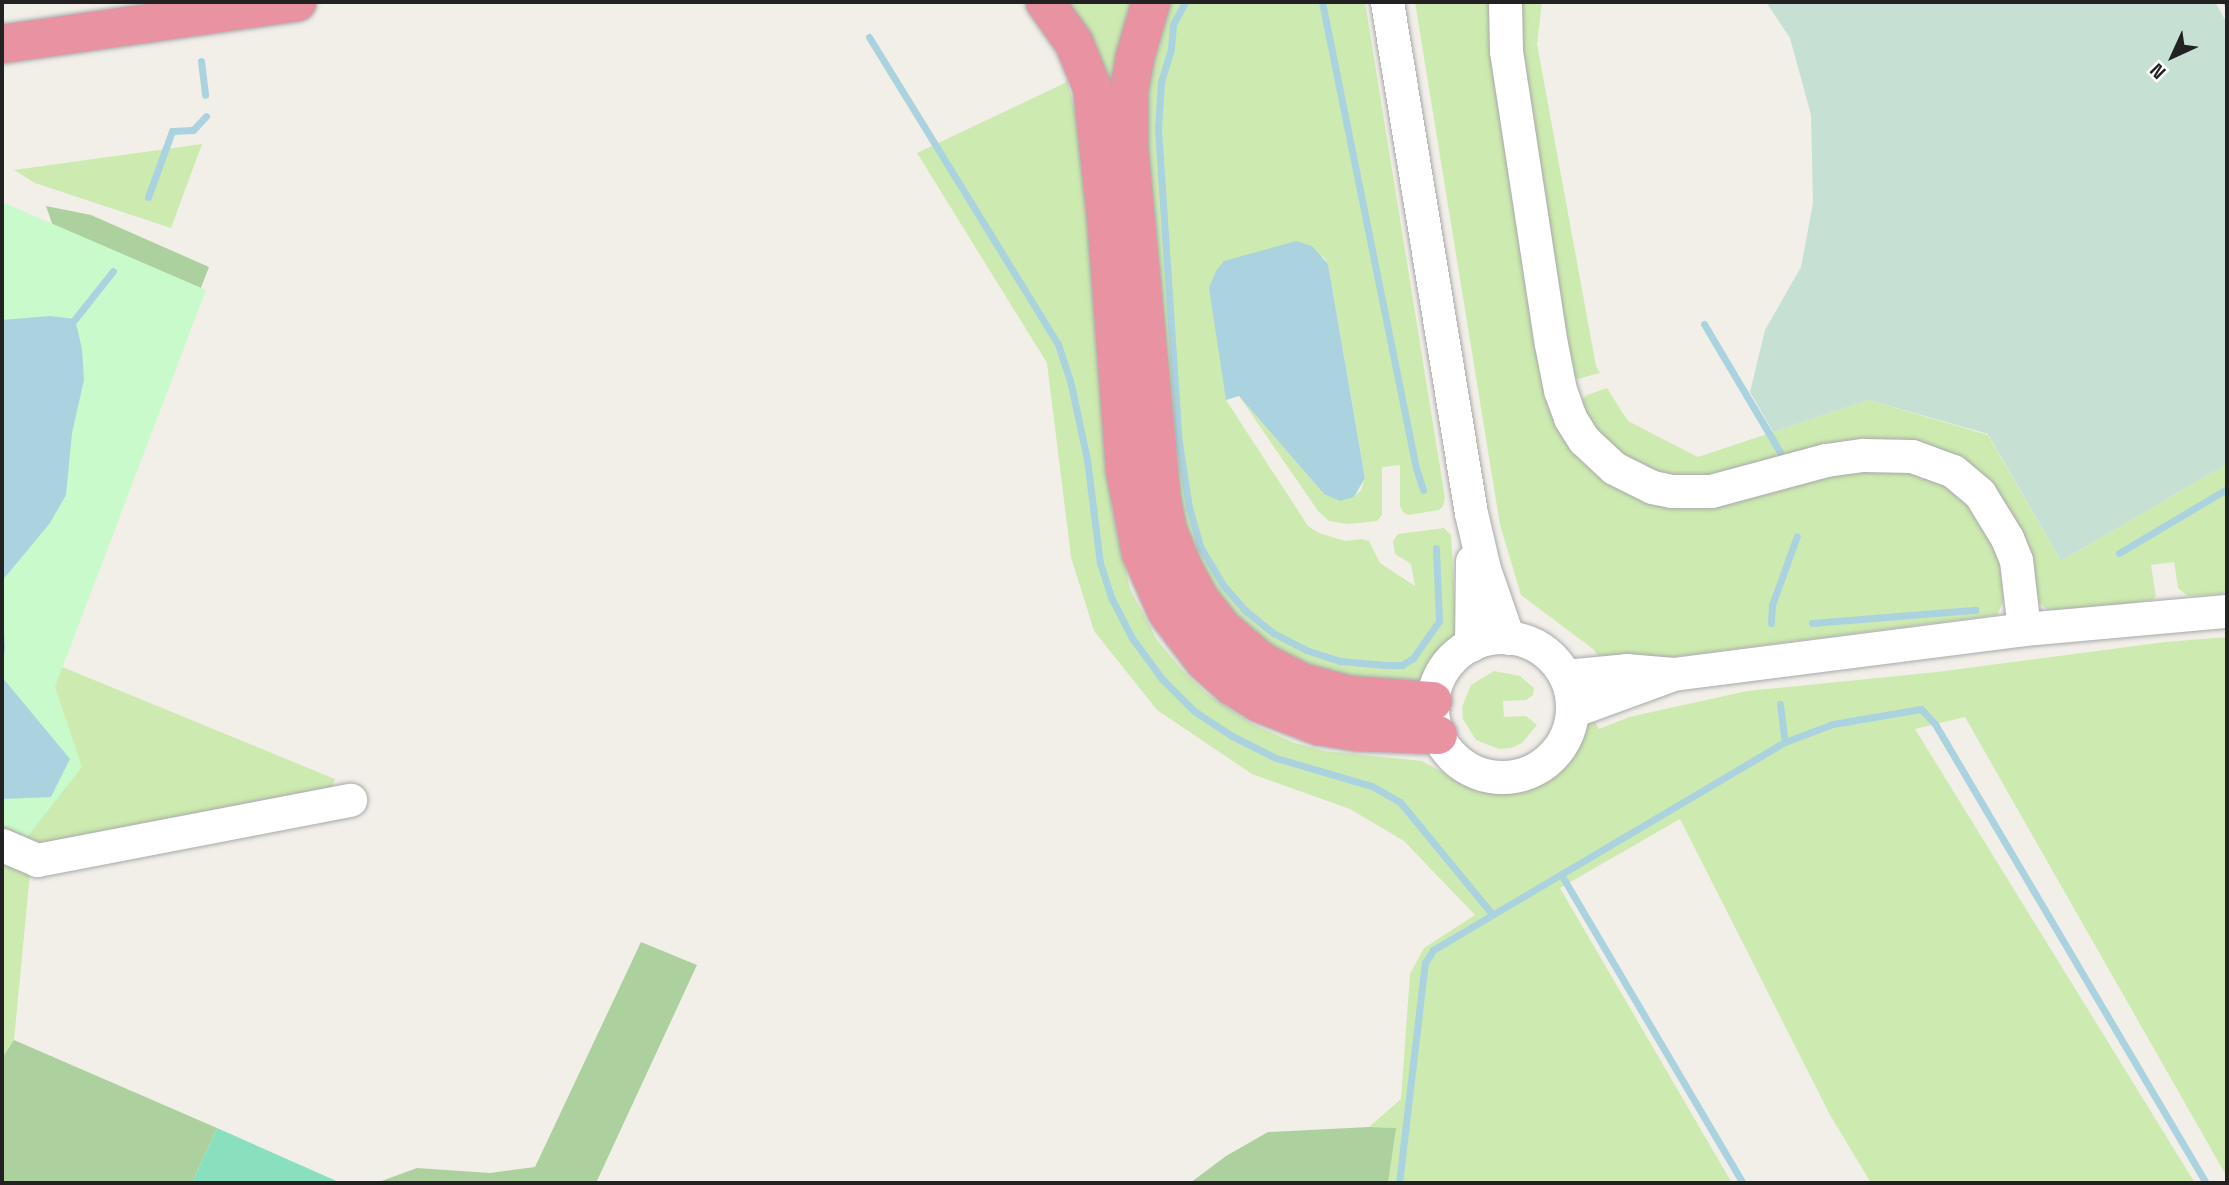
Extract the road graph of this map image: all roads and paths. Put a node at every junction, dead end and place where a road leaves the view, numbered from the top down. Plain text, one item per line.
1 (297, 2) edge
2 (1045, 2) edge
3 (1152, 2) edge
4 (1387, 2) edge
5 (1505, 2) edge
6 (2, 44) edge
7 (1471, 513) junction
8 (2227, 611) edge
9 (2024, 629) junction
10 (1508, 638) junction
11 (1471, 645) junction
12 (1673, 674) junction
13 (1565, 676) junction
14 (1572, 710) junction
15 (1435, 718) junction
16 (350, 800) dead end
17 (2, 845) edge

1 - 6 highway
2 - 15 highway
3 - 15 highway
4 - 7 street
5 - 9 street
7 - 10 street
7 - 11 street
8 - 9 street
9 - 12 street
10 - 11 street
10 - 13 street
11 - 15 street
12 - 13 street
12 - 14 street
13 - 14 street
14 - 15 street
16 - 17 street

